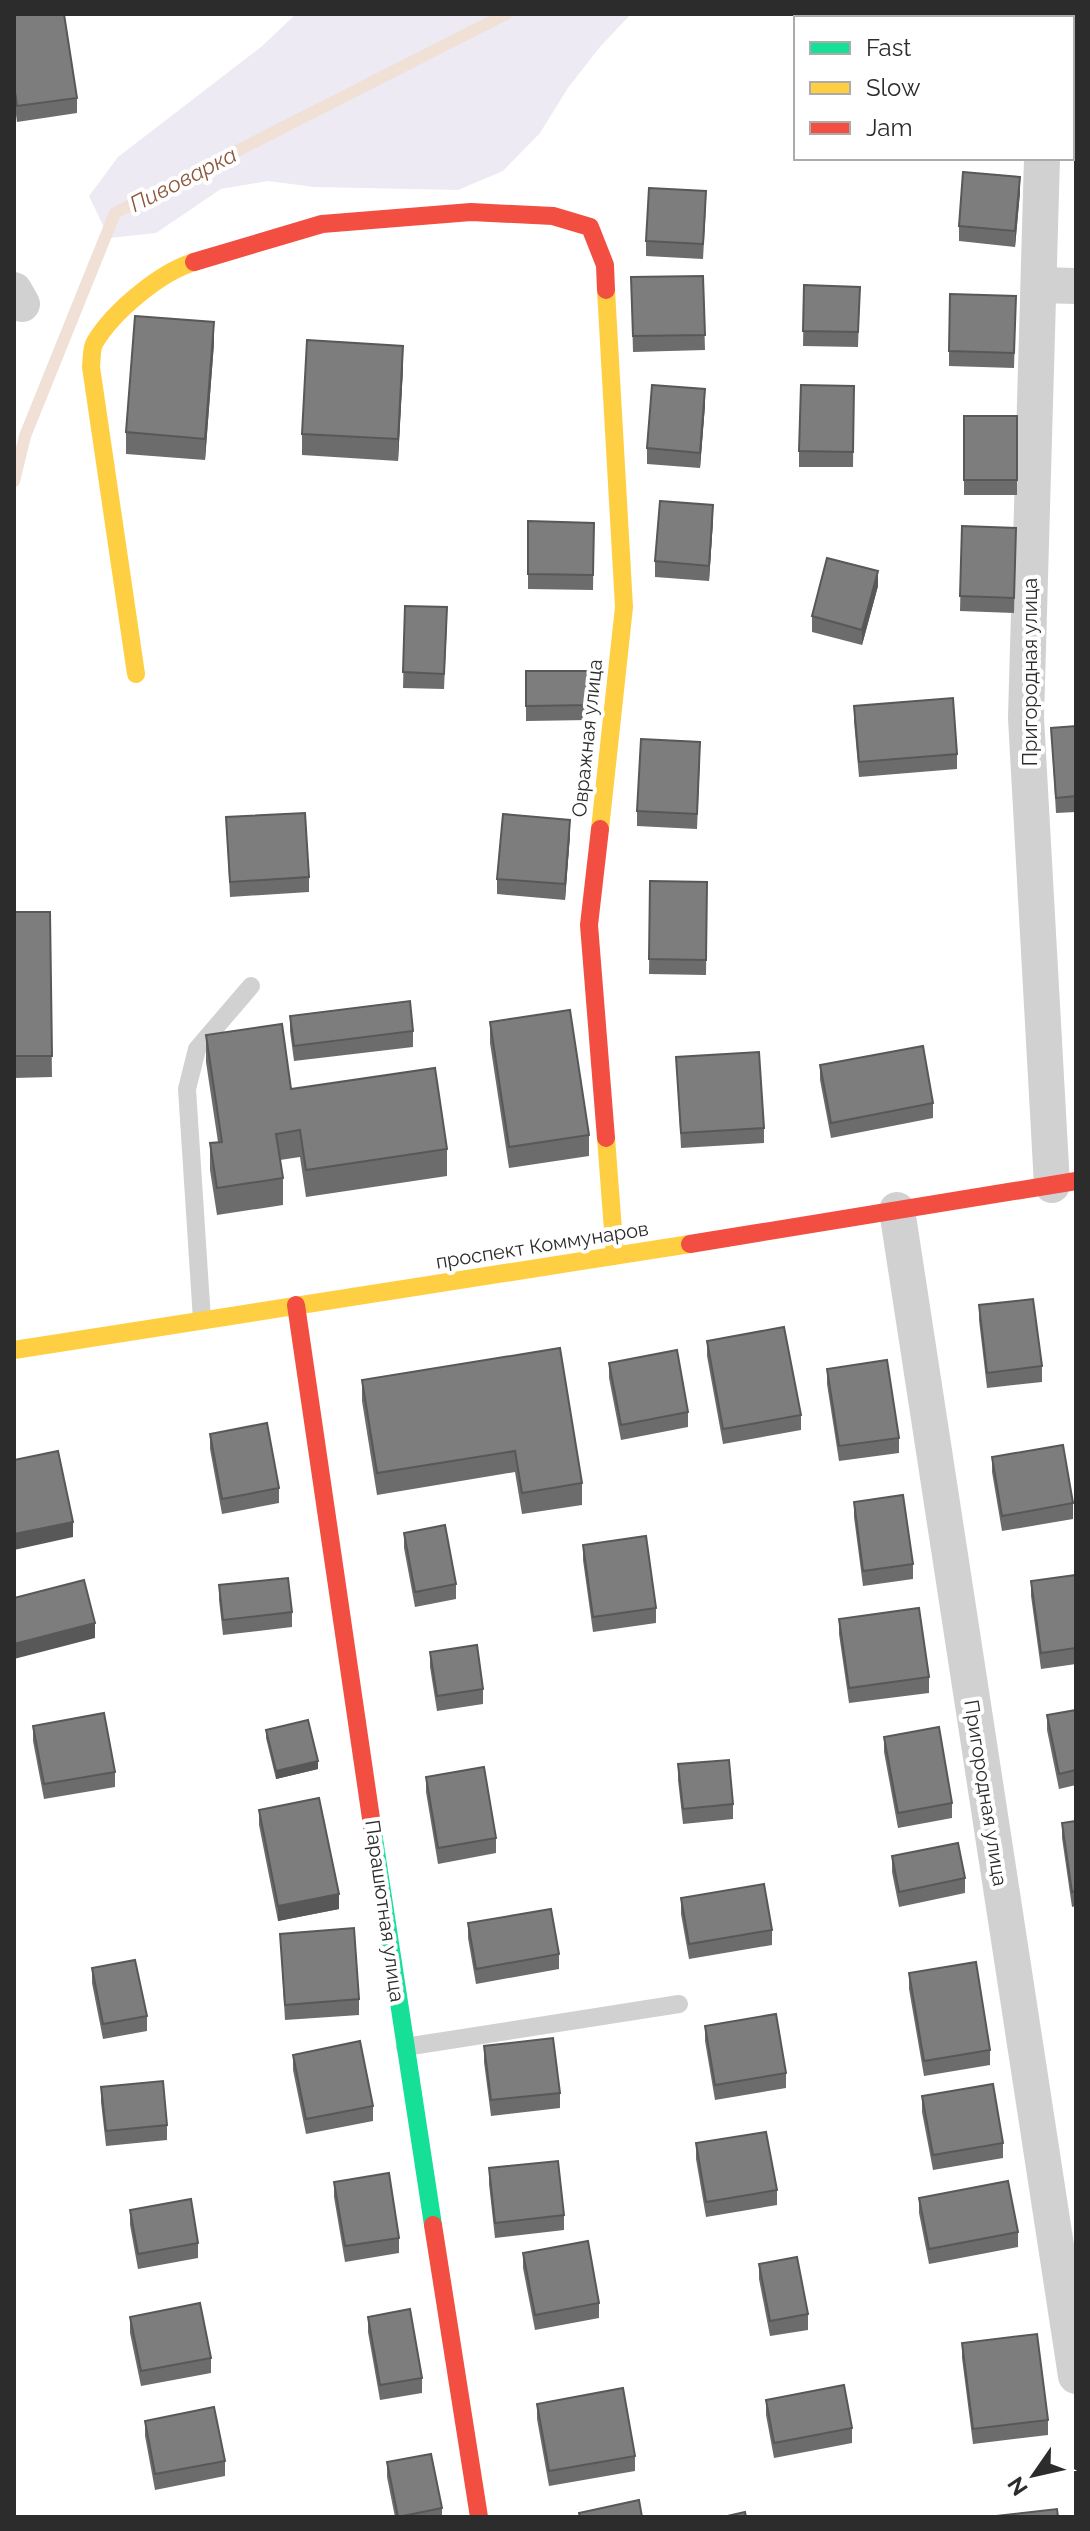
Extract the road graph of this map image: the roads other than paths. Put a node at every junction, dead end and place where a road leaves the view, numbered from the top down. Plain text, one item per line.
1 (1042, 160) edge
2 (1039, 285) junction
3 (1076, 286) edge
4 (136, 674) dead end
5 (251, 986) dead end
6 (1064, 1183) edge
7 (897, 1210) junction
8 (615, 1256) junction
9 (296, 1305) junction
10 (202, 1320) junction
11 (14, 1350) edge
12 (679, 2004) dead end
13 (405, 2047) junction
14 (1076, 2376) edge
15 (479, 2517) edge

1 - 2 street, Пригородная улица
2 - 3 street
2 - 6 street, Пригородная улица
4 - 8 street, Овражная улица
5 - 10 lane
6 - 7 street, проспект Коммунаров
7 - 8 street, проспект Коммунаров
7 - 14 street, Пригородная улица
8 - 9 street, проспект Коммунаров
9 - 10 street, проспект Коммунаров
9 - 13 street, Парашютная улица
10 - 11 street, проспект Коммунаров
12 - 13 lane
13 - 15 street, Парашютная улица

